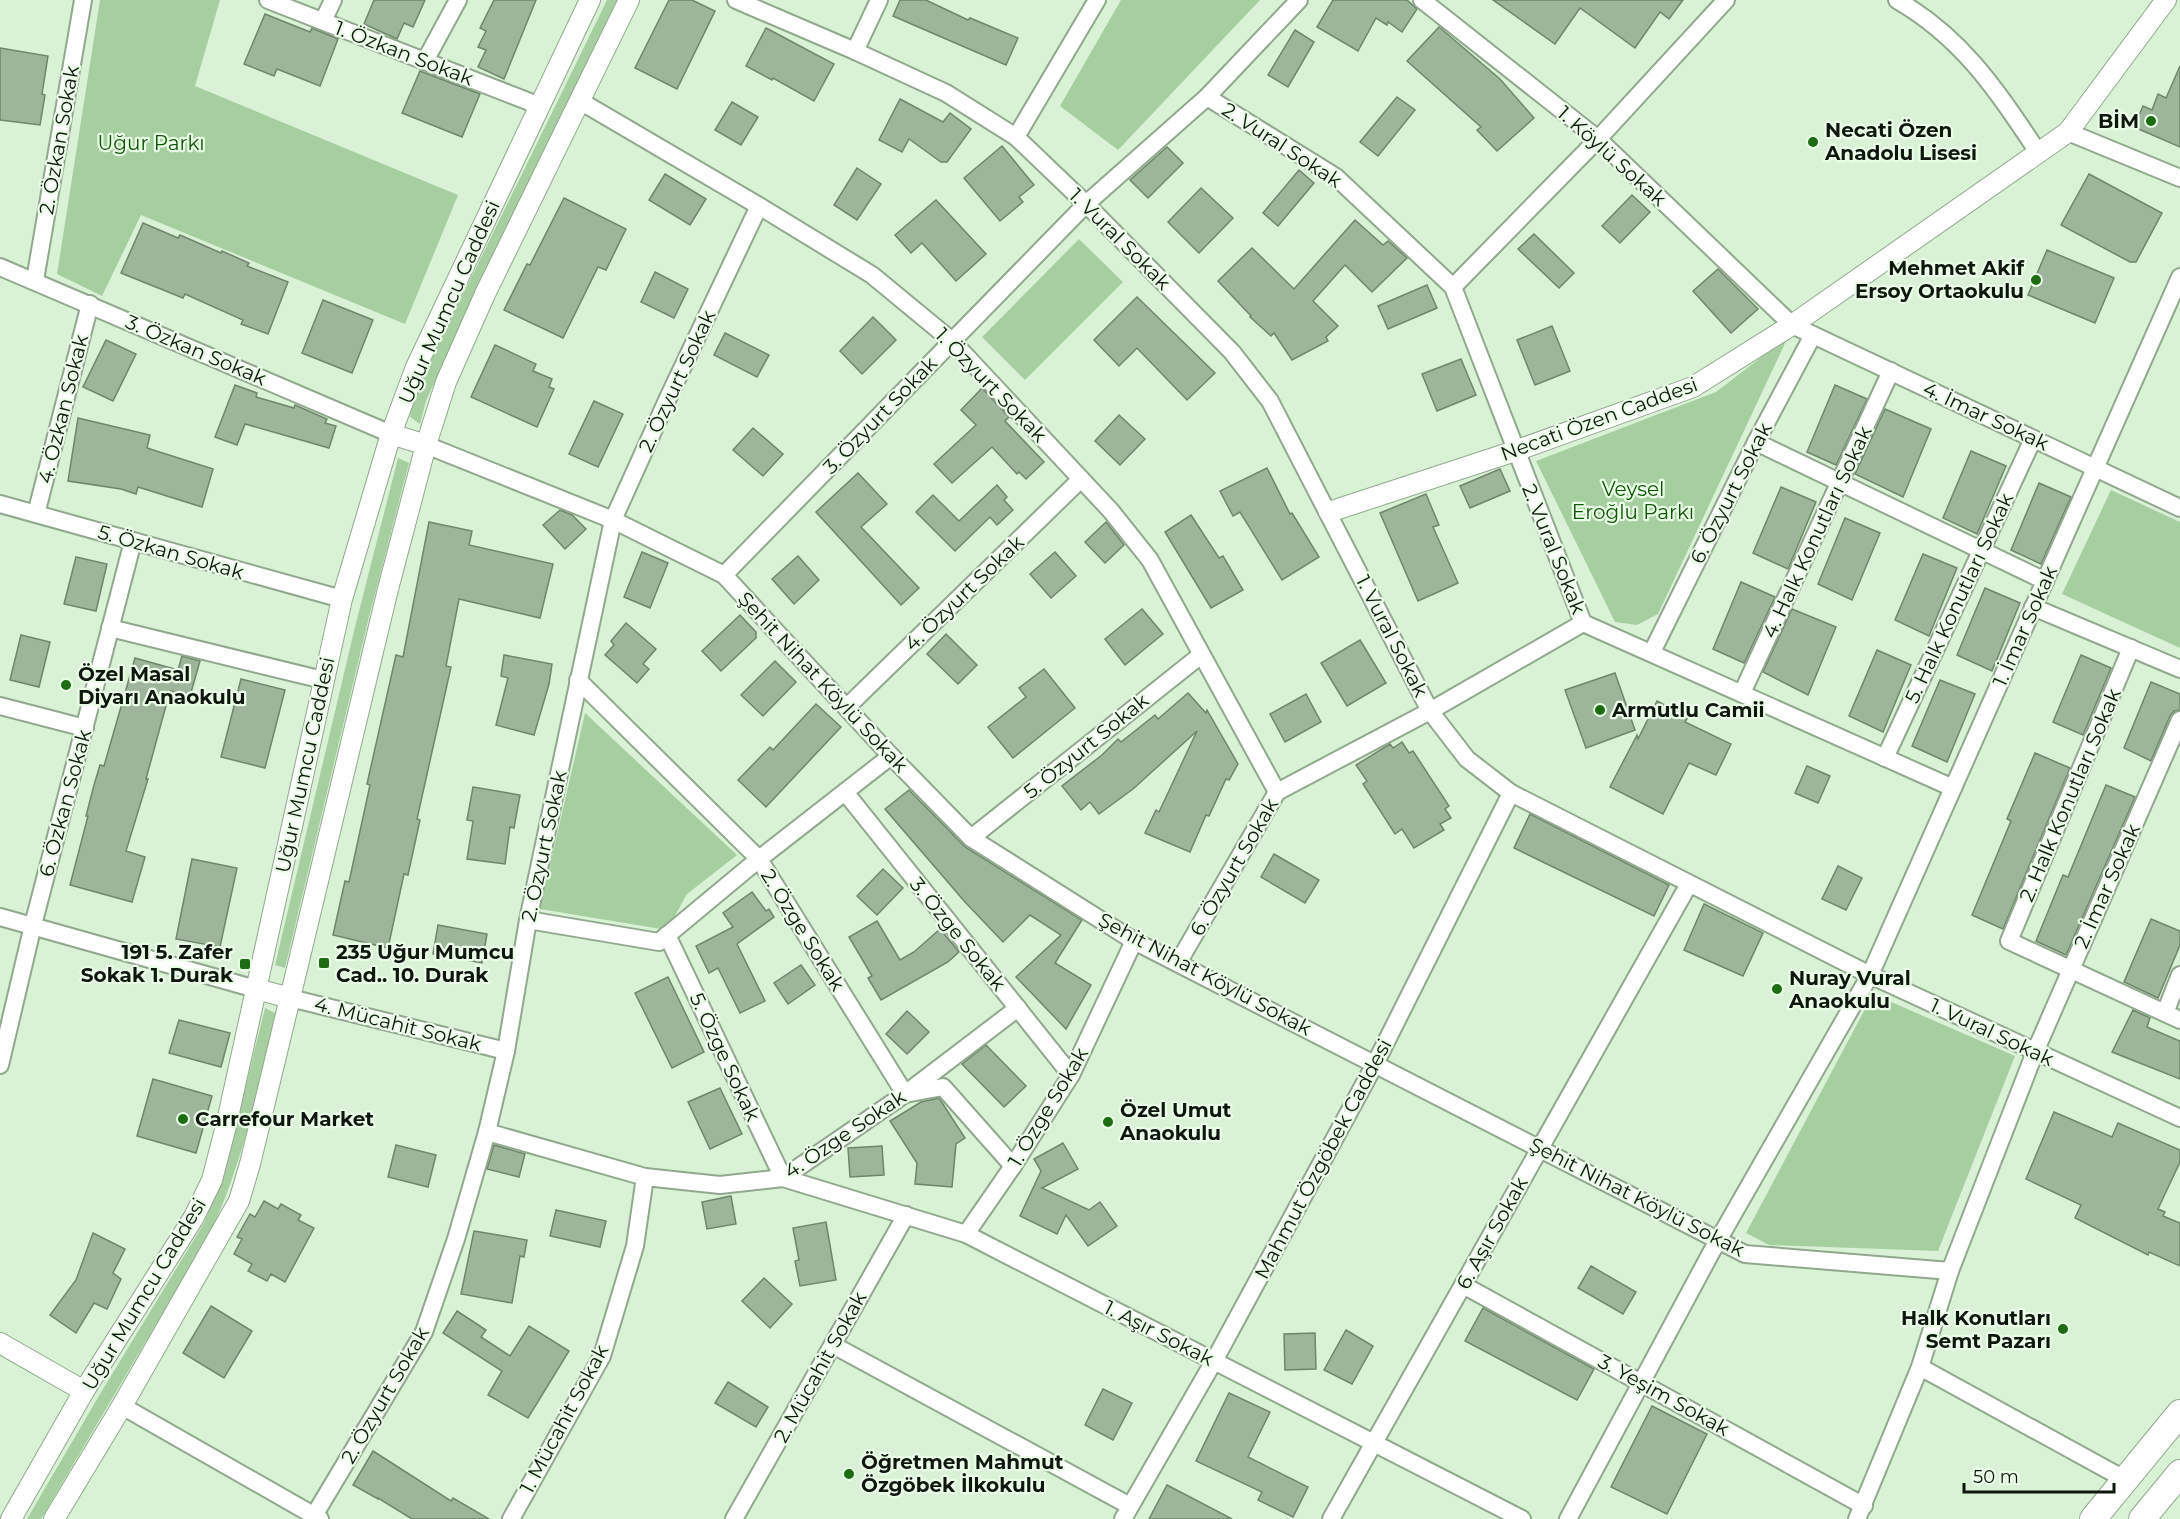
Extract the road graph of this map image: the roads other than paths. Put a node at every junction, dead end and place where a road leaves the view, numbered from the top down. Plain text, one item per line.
1 (83, 0) edge
2 (268, 0) edge
3 (333, 0) edge
4 (458, 0) edge
5 (590, 0) edge
6 (629, 0) edge
7 (736, 0) edge
8 (879, 0) edge
9 (1098, 0) edge
10 (1299, 0) edge
11 (1422, 0) edge
12 (1726, 0) edge
13 (1897, 0) edge
14 (2166, 0) edge
15 (323, 21) junction
16 (855, 51) junction
17 (425, 61) junction
18 (1208, 97) junction
19 (580, 101) junction
20 (540, 106) junction
21 (2068, 132) junction
22 (1016, 137) junction
23 (1598, 139) junction
24 (2038, 152) junction
25 (2180, 178) edge
26 (1086, 204) junction
27 (759, 206) junction
28 (0, 267) edge
29 (2180, 277) edge
30 (35, 280) junction
31 (1453, 287) junction
32 (90, 304) junction
33 (1792, 325) junction
34 (1813, 334) junction
35 (952, 341) junction
36 (1891, 371) junction
37 (391, 434) junction
38 (2033, 439) junction
39 (1756, 442) junction
40 (426, 446) junction
41 (1515, 451) junction
42 (2095, 468) junction
43 (1081, 480) junction
44 (1839, 483) junction
45 (0, 504) edge
46 (2180, 508) edge
47 (1329, 512) junction
48 (36, 514) junction
49 (613, 520) junction
50 (133, 541) junction
51 (1981, 550) junction
52 (724, 575) junction
53 (2045, 581) junction
54 (342, 599) junction
55 (2034, 607) junction
56 (1583, 622) junction
57 (110, 628) junction
58 (2131, 648) junction
59 (1652, 652) junction
60 (1200, 655) junction
61 (2180, 669) edge
62 (578, 680) junction
63 (323, 681) junction
64 (1743, 693) junction
65 (0, 706) edge
66 (847, 707) junction
67 (1430, 711) junction
68 (2180, 720) edge
69 (85, 728) junction
70 (891, 756) junction
71 (1885, 758) junction
72 (1953, 788) junction
73 (846, 792) junction
74 (1277, 792) junction
75 (1511, 793) junction
76 (971, 838) junction
77 (759, 859) junction
78 (1689, 884) junction
79 (0, 916) edge
80 (528, 920) junction
81 (33, 925) junction
82 (668, 935) junction
83 (1134, 940) junction
84 (1178, 963) junction
85 (2070, 969) junction
86 (1870, 975) junction
87 (2180, 975) edge
88 (256, 989) junction
89 (290, 998) junction
90 (1018, 1008) junction
91 (2172, 1016) edge
92 (506, 1051) junction
93 (2035, 1052) junction
94 (1375, 1064) junction
95 (0, 1065) edge
96 (1071, 1075) junction
97 (905, 1094) junction
98 (2180, 1118) edge
99 (487, 1132) junction
100 (1540, 1148) junction
101 (1013, 1166) junction
102 (645, 1177) junction
103 (783, 1178) junction
104 (906, 1215) junction
105 (966, 1234) junction
106 (1719, 1240) junction
107 (1950, 1271) junction
108 (1463, 1285) junction
109 (0, 1343) edge
110 (833, 1345) junction
111 (1214, 1362) junction
112 (1920, 1367) junction
113 (1641, 1382) junction
114 (84, 1391) junction
115 (122, 1406) junction
116 (2180, 1413) edge
117 (1374, 1443) junction
118 (2180, 1473) edge
119 (2126, 1480) junction
120 (1861, 1512) edge
121 (1127, 1513) edge
122 (316, 1518) edge
123 (11, 1519) edge
124 (54, 1519) edge
125 (511, 1519) edge
126 (734, 1519) edge
127 (1331, 1519) edge
128 (1522, 1519) edge
129 (1568, 1519) edge
130 (2093, 1519) edge
131 (2142, 1519) edge

1 - 30 street, 2. Özkan Sokak
2 - 15 street, 1. Özkan Sokak
3 - 15 street
4 - 17 street
5 - 20 street, Uğur Mumcu Caddesi
6 - 19 street, Uğur Mumcu Caddesi
7 - 16 street, 1. Vural Sokak
8 - 16 street
9 - 22 street
10 - 18 street, 3. Özyurt Sokak
11 - 23 street, 1. Köylü Sokak
12 - 23 street
13 - 24 street
14 - 21 street, Necati Özen Caddesi
15 - 17 street, 1. Özkan Sokak
16 - 22 street, 1. Vural Sokak
17 - 20 street, 1. Özkan Sokak
18 - 26 street, 3. Özyurt Sokak
18 - 31 street, 2. Vural Sokak
19 - 27 street, 1. Özyurt Sokak
19 - 40 street, Uğur Mumcu Caddesi
20 - 37 street, Uğur Mumcu Caddesi
21 - 24 street, Necati Özen Caddesi
21 - 25 street
22 - 26 street, 1. Vural Sokak
23 - 31 street
23 - 33 street, 1. Köylü Sokak
24 - 33 street, Necati Özen Caddesi
26 - 35 street, 3. Özyurt Sokak
26 - 47 street, 1. Vural Sokak
27 - 35 street, 1. Özyurt Sokak
27 - 49 street, 2. Özyurt Sokak
28 - 30 street, 3. Özkan Sokak
29 - 42 street, 1. İmar Sokak
30 - 32 street, 3. Özkan Sokak
31 - 41 street, 2. Vural Sokak
32 - 37 street, 3. Özkan Sokak
32 - 48 street, 4. Özkan Sokak
33 - 34 street, 4. İmar Sokak
33 - 41 street, Necati Özen Caddesi
34 - 36 street, 4. İmar Sokak
34 - 39 street, 6. Özyurt Sokak
35 - 43 street, 1. Özyurt Sokak
35 - 52 street, 3. Özyurt Sokak
36 - 38 street, 4. İmar Sokak
36 - 44 street, 4. Halk Konutları Sokak
37 - 40 street
37 - 54 street, Uğur Mumcu Caddesi
38 - 42 street, 4. İmar Sokak
38 - 51 street, 5. Halk Konutları Sokak
39 - 44 street
39 - 59 street, 6. Özyurt Sokak
40 - 49 street, Şehit Nihat Köylü Sokak
40 - 89 street, Uğur Mumcu Caddesi
41 - 47 street, Necati Özen Caddesi
41 - 56 street, 2. Vural Sokak
42 - 46 street, 4. İmar Sokak
42 - 53 street, 1. İmar Sokak
43 - 60 street, 1. Özyurt Sokak
43 - 66 street, 4. Özyurt Sokak
44 - 51 street
44 - 64 street, 4. Halk Konutları Sokak
45 - 48 street, 5. Özkan Sokak
47 - 67 street, 1. Vural Sokak
48 - 50 street, 5. Özkan Sokak
49 - 52 street, Şehit Nihat Köylü Sokak
49 - 62 street, 2. Özyurt Sokak
50 - 54 street, 5. Özkan Sokak
50 - 57 street, 6. Özkan Sokak
51 - 53 street
51 - 71 street, 5. Halk Konutları Sokak
52 - 66 street, Şehit Nihat Köylü Sokak
53 - 55 street, 1. İmar Sokak
54 - 63 street, Uğur Mumcu Caddesi
55 - 58 street
55 - 72 street, 1. İmar Sokak
56 - 59 street, 2. Vural Sokak
56 - 67 street, 6. Özyurt Sokak
57 - 63 street
57 - 69 street, 6. Özkan Sokak
58 - 61 street
58 - 85 street, 2. Halk Konutları Sokak
59 - 64 street, 2. Vural Sokak
60 - 74 street, 1. Özyurt Sokak
60 - 76 street, 5. Özyurt Sokak
62 - 77 street, 2. Özge Sokak
62 - 80 street, 2. Özyurt Sokak
63 - 88 street, Uğur Mumcu Caddesi
64 - 71 street, 2. Vural Sokak
65 - 69 street
66 - 70 street, Şehit Nihat Köylü Sokak
67 - 74 street, 6. Özyurt Sokak
67 - 75 street, 1. Vural Sokak
68 - 85 street, 2. İmar Sokak
69 - 81 street, 6. Özkan Sokak
70 - 73 street
70 - 76 street, Şehit Nihat Köylü Sokak
71 - 72 street, 2. Vural Sokak
72 - 86 street, 1. İmar Sokak
73 - 77 street
73 - 90 street, 3. Özge Sokak
74 - 84 street, 6. Özyurt Sokak
75 - 78 street, 1. Vural Sokak
75 - 94 street, Mahmut Özgöbek Caddesi
76 - 83 street, Şehit Nihat Köylü Sokak
77 - 82 street
77 - 97 street, 2. Özge Sokak
78 - 86 street, 1. Vural Sokak
78 - 100 street, 6. Aşır Sokak
79 - 81 street
80 - 82 street
80 - 92 street, 2. Özyurt Sokak
81 - 88 street
81 - 95 street, 6. Özkan Sokak
82 - 103 street, 5. Özge Sokak
83 - 84 street, Şehit Nihat Köylü Sokak
83 - 96 street, 1. Özge Sokak
84 - 94 street, Şehit Nihat Köylü Sokak
85 - 91 street
85 - 93 street, 2. İmar Sokak
86 - 93 street, 1. Vural Sokak
86 - 106 street, 1. İmar Sokak
87 - 91 street
88 - 89 street
88 - 114 street, Uğur Mumcu Caddesi
89 - 92 street, 4. Mücahit Sokak
89 - 115 street, Uğur Mumcu Caddesi
90 - 96 street, 3. Özge Sokak
90 - 97 street, 4. Özge Sokak
92 - 99 street, 2. Özyurt Sokak
93 - 98 street, 1. Vural Sokak
93 - 107 street, 2. İmar Sokak
94 - 100 street, Şehit Nihat Köylü Sokak
94 - 111 street, Mahmut Özgöbek Caddesi
96 - 101 street, 1. Özge Sokak
97 - 101 street
97 - 103 street, 4. Özge Sokak
99 - 102 street, 4. Özge Sokak
99 - 122 street, 2. Özyurt Sokak
100 - 106 street, Şehit Nihat Köylü Sokak
100 - 108 street, 6. Aşır Sokak
101 - 105 street, 1. Özge Sokak
102 - 103 street, 4. Özge Sokak
102 - 125 street, 1. Mücahit Sokak
103 - 104 street, 1. Aşır Sokak
104 - 105 street, 1. Aşır Sokak
104 - 110 street, 2. Mücahit Sokak
105 - 111 street, 1. Aşır Sokak
106 - 107 street, Şehit Nihat Köylü Sokak
106 - 113 street, 1. İmar Sokak
107 - 112 street, 2. İmar Sokak
108 - 113 street, 3. Yeşim Sokak
108 - 117 street, 6. Aşır Sokak
109 - 114 street
110 - 121 street
110 - 126 street, 2. Mücahit Sokak
111 - 117 street, 1. Aşır Sokak
111 - 121 street, Mahmut Özgöbek Caddesi
112 - 119 street
112 - 120 street, 2. İmar Sokak
113 - 120 street, 3. Yeşim Sokak
113 - 129 street, 1. İmar Sokak
114 - 123 street, Uğur Mumcu Caddesi
115 - 122 street
115 - 124 street, Uğur Mumcu Caddesi
116 - 119 main road
117 - 127 street, 6. Aşır Sokak
117 - 128 street, 1. Aşır Sokak
118 - 131 main road
119 - 130 main road

